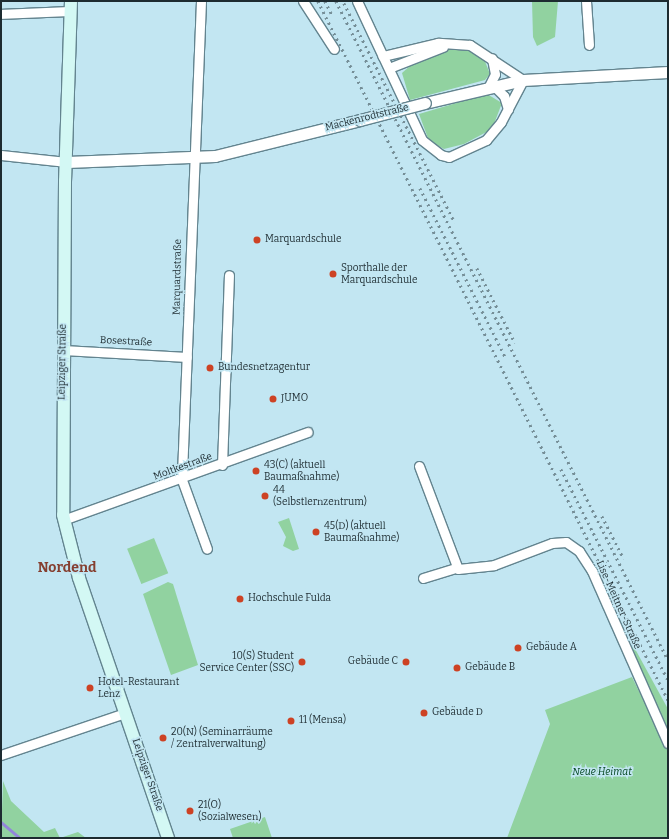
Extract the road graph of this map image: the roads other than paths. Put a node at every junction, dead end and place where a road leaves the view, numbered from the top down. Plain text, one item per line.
1 (201, 1) edge
2 (303, 1) edge
3 (357, 1) edge
4 (586, 1) edge
5 (71, 6) edge
6 (1, 14) edge
7 (456, 44) junction
8 (589, 46) dead end
9 (334, 49) dead end
10 (383, 56) junction
11 (492, 58) junction
12 (389, 68) junction
13 (668, 72) edge
14 (523, 80) junction
15 (491, 86) junction
16 (508, 109) junction
17 (1, 155) edge
18 (192, 158) junction
19 (67, 162) junction
20 (229, 275) dead end
21 (63, 350) junction
22 (187, 357) junction
23 (308, 432) dead end
24 (222, 465) junction
25 (419, 466) dead end
26 (182, 480) junction
27 (63, 520) junction
28 (207, 549) dead end
29 (456, 568) junction
30 (423, 578) dead end
31 (125, 713) junction
32 (668, 743) edge
33 (1, 755) edge
34 (168, 838) edge

1 - 18 street, Marquardstraße
2 - 9 street
3 - 10 street
4 - 8 street
5 - 6 street
5 - 19 main road, Leipziger Straße
7 - 10 street
7 - 11 street
7 - 12 street
10 - 12 street
11 - 14 street
11 - 15 street
12 - 16 street
13 - 14 street, Mackenrodtstraße
14 - 15 street, Mackenrodtstraße
14 - 16 street
15 - 16 street
15 - 18 street, Mackenrodtstraße, bridge
17 - 19 street
18 - 19 street, Mackenrodtstraße
18 - 22 street, Marquardstraße
19 - 21 main road, Leipziger Straße
20 - 24 street
21 - 22 street, Bosestraße
21 - 27 main road, Leipziger Straße
22 - 26 street, Marquardstraße
23 - 24 street, Moltkestraße
24 - 26 street, Moltkestraße
25 - 29 street
26 - 27 street, Moltkestraße
26 - 28 street, Marquardstraße
27 - 31 main road, Leipziger Straße
29 - 30 street, Lise-Meitner-Straße
29 - 32 street, Lise-Meitner-Straße
31 - 33 street
31 - 34 main road, Leipziger Straße

